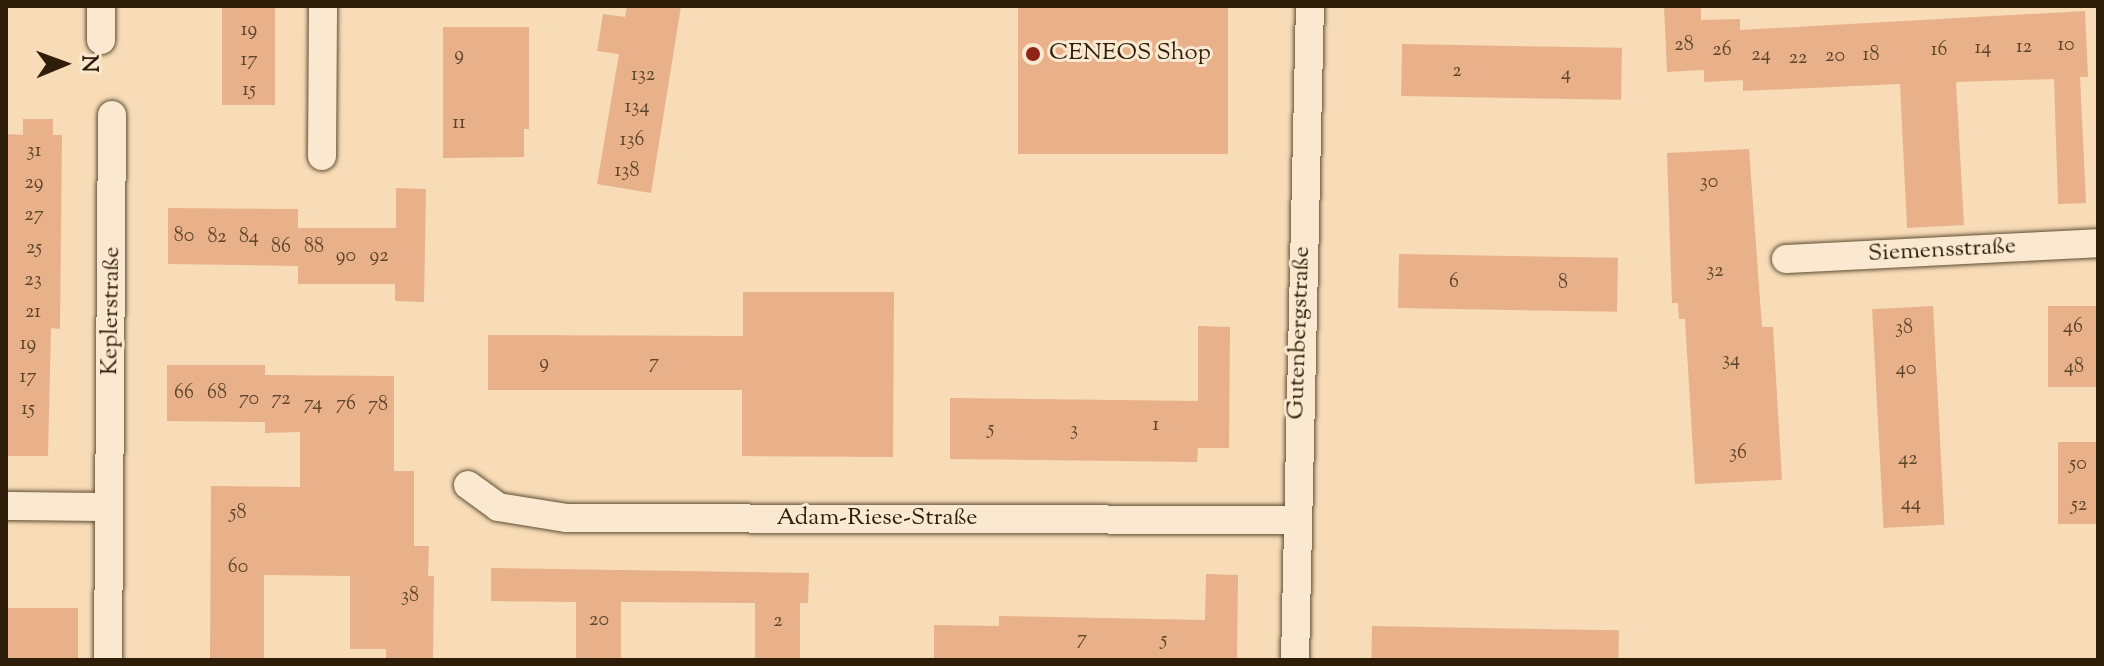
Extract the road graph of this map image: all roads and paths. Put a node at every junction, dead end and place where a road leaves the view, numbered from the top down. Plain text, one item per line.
1 (101, 6) edge
2 (323, 6) edge
3 (1310, 6) edge
4 (101, 40) dead end
5 (112, 115) dead end
6 (322, 156) dead end
7 (2098, 243) edge
8 (1786, 259) dead end
9 (468, 485) dead end
10 (6, 506) edge
11 (108, 507) junction
12 (1294, 520) junction
13 (108, 660) edge
14 (1295, 660) edge

1 - 4 street
2 - 6 street
3 - 12 street, Gutenbergstraße
5 - 11 street, Keplerstraße
7 - 8 street, Siemensstraße
9 - 12 street, Adam-Riese-Straße
10 - 11 street
11 - 13 street, Keplerstraße
12 - 14 street, Gutenbergstraße

